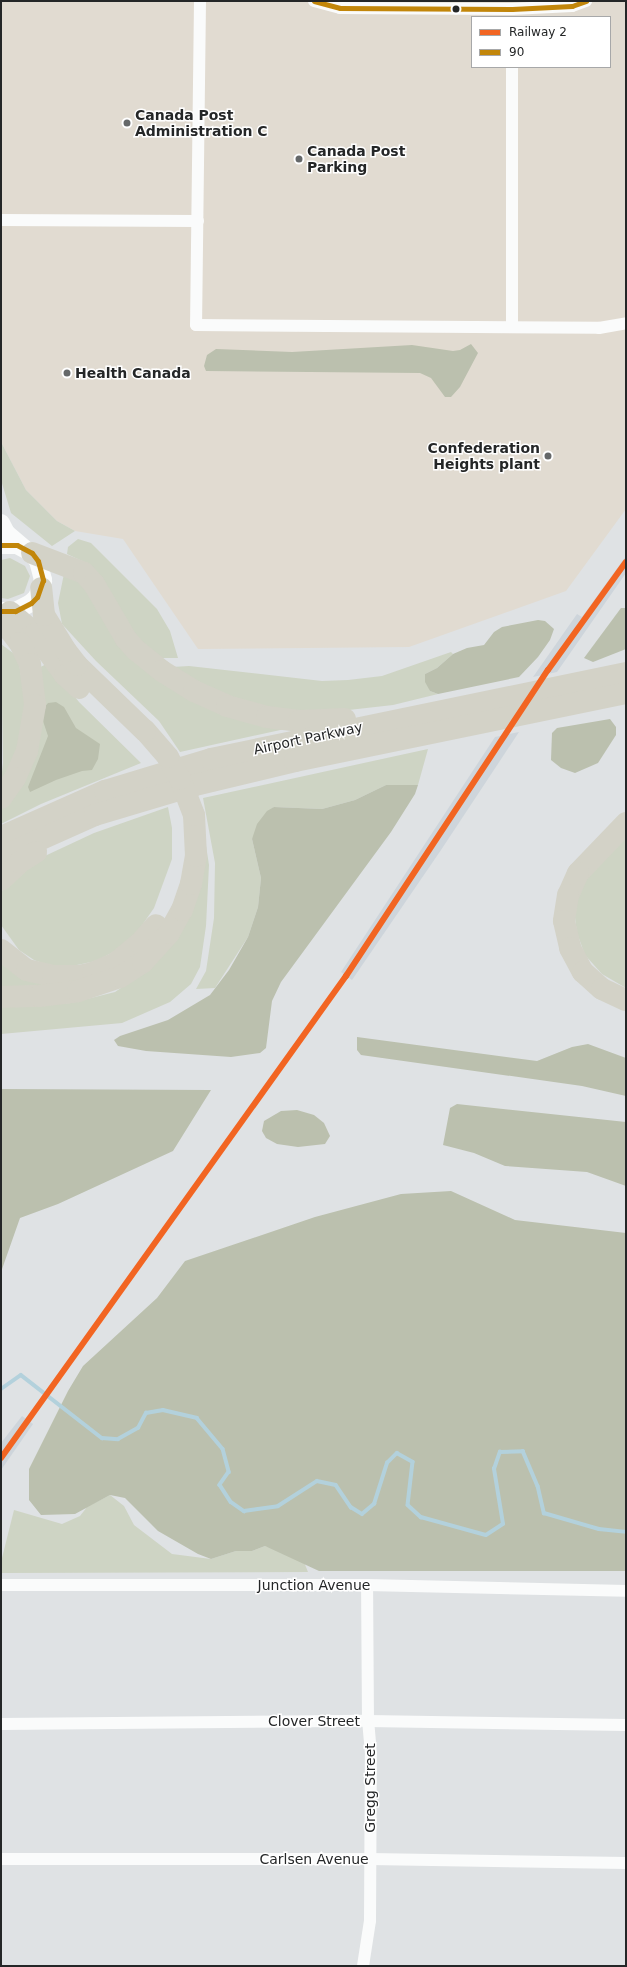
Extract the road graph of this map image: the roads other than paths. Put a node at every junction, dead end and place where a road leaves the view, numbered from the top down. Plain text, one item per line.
1 (200, 1) edge
2 (314, 1) edge
3 (586, 1) edge
4 (512, 13) edge
5 (512, 68) edge
6 (1, 220) edge
7 (198, 221) junction
8 (626, 323) edge
9 (512, 326) junction
10 (1, 523) edge
11 (1, 545) edge
12 (28, 551) junction
13 (41, 588) junction
14 (4, 614) edge
15 (626, 673) edge
16 (626, 693) edge
17 (416, 716) junction
18 (443, 721) junction
19 (1, 798) edge
20 (138, 802) junction
21 (626, 823) edge
22 (1, 837) edge
23 (1, 857) edge
24 (1, 880) edge
25 (1, 950) edge
26 (1, 997) edge
27 (626, 1000) edge
28 (1, 1585) edge
29 (367, 1585) junction
30 (626, 1590) edge
31 (368, 1721) junction
32 (1, 1724) edge
33 (626, 1725) edge
34 (1, 1859) edge
35 (370, 1859) junction
36 (626, 1863) edge
37 (363, 1966) edge

1 - 7 street
2 - 4 street
3 - 4 street
5 - 9 street
6 - 7 street
7 - 9 street
8 - 9 street
10 - 12 main road
11 - 12 main road
12 - 13 main road
12 - 17 highway
13 - 14 main road
13 - 26 highway
14 - 19 highway
14 - 25 highway
15 - 18 highway, Airport Parkway
16 - 18 highway, Airport Parkway
17 - 18 highway, Airport Parkway
17 - 22 highway, Airport Parkway
18 - 20 highway, Airport Parkway
20 - 23 highway, Airport Parkway
20 - 24 highway
21 - 27 highway
28 - 29 street, Junction Avenue
29 - 30 street, Junction Avenue
29 - 31 street, Gregg Street
31 - 32 street, Clover Street
31 - 33 street, Clover Street
31 - 35 street, Gregg Street
34 - 35 street, Carlsen Avenue
35 - 36 street, Carlsen Avenue
35 - 37 street, Gregg Street

